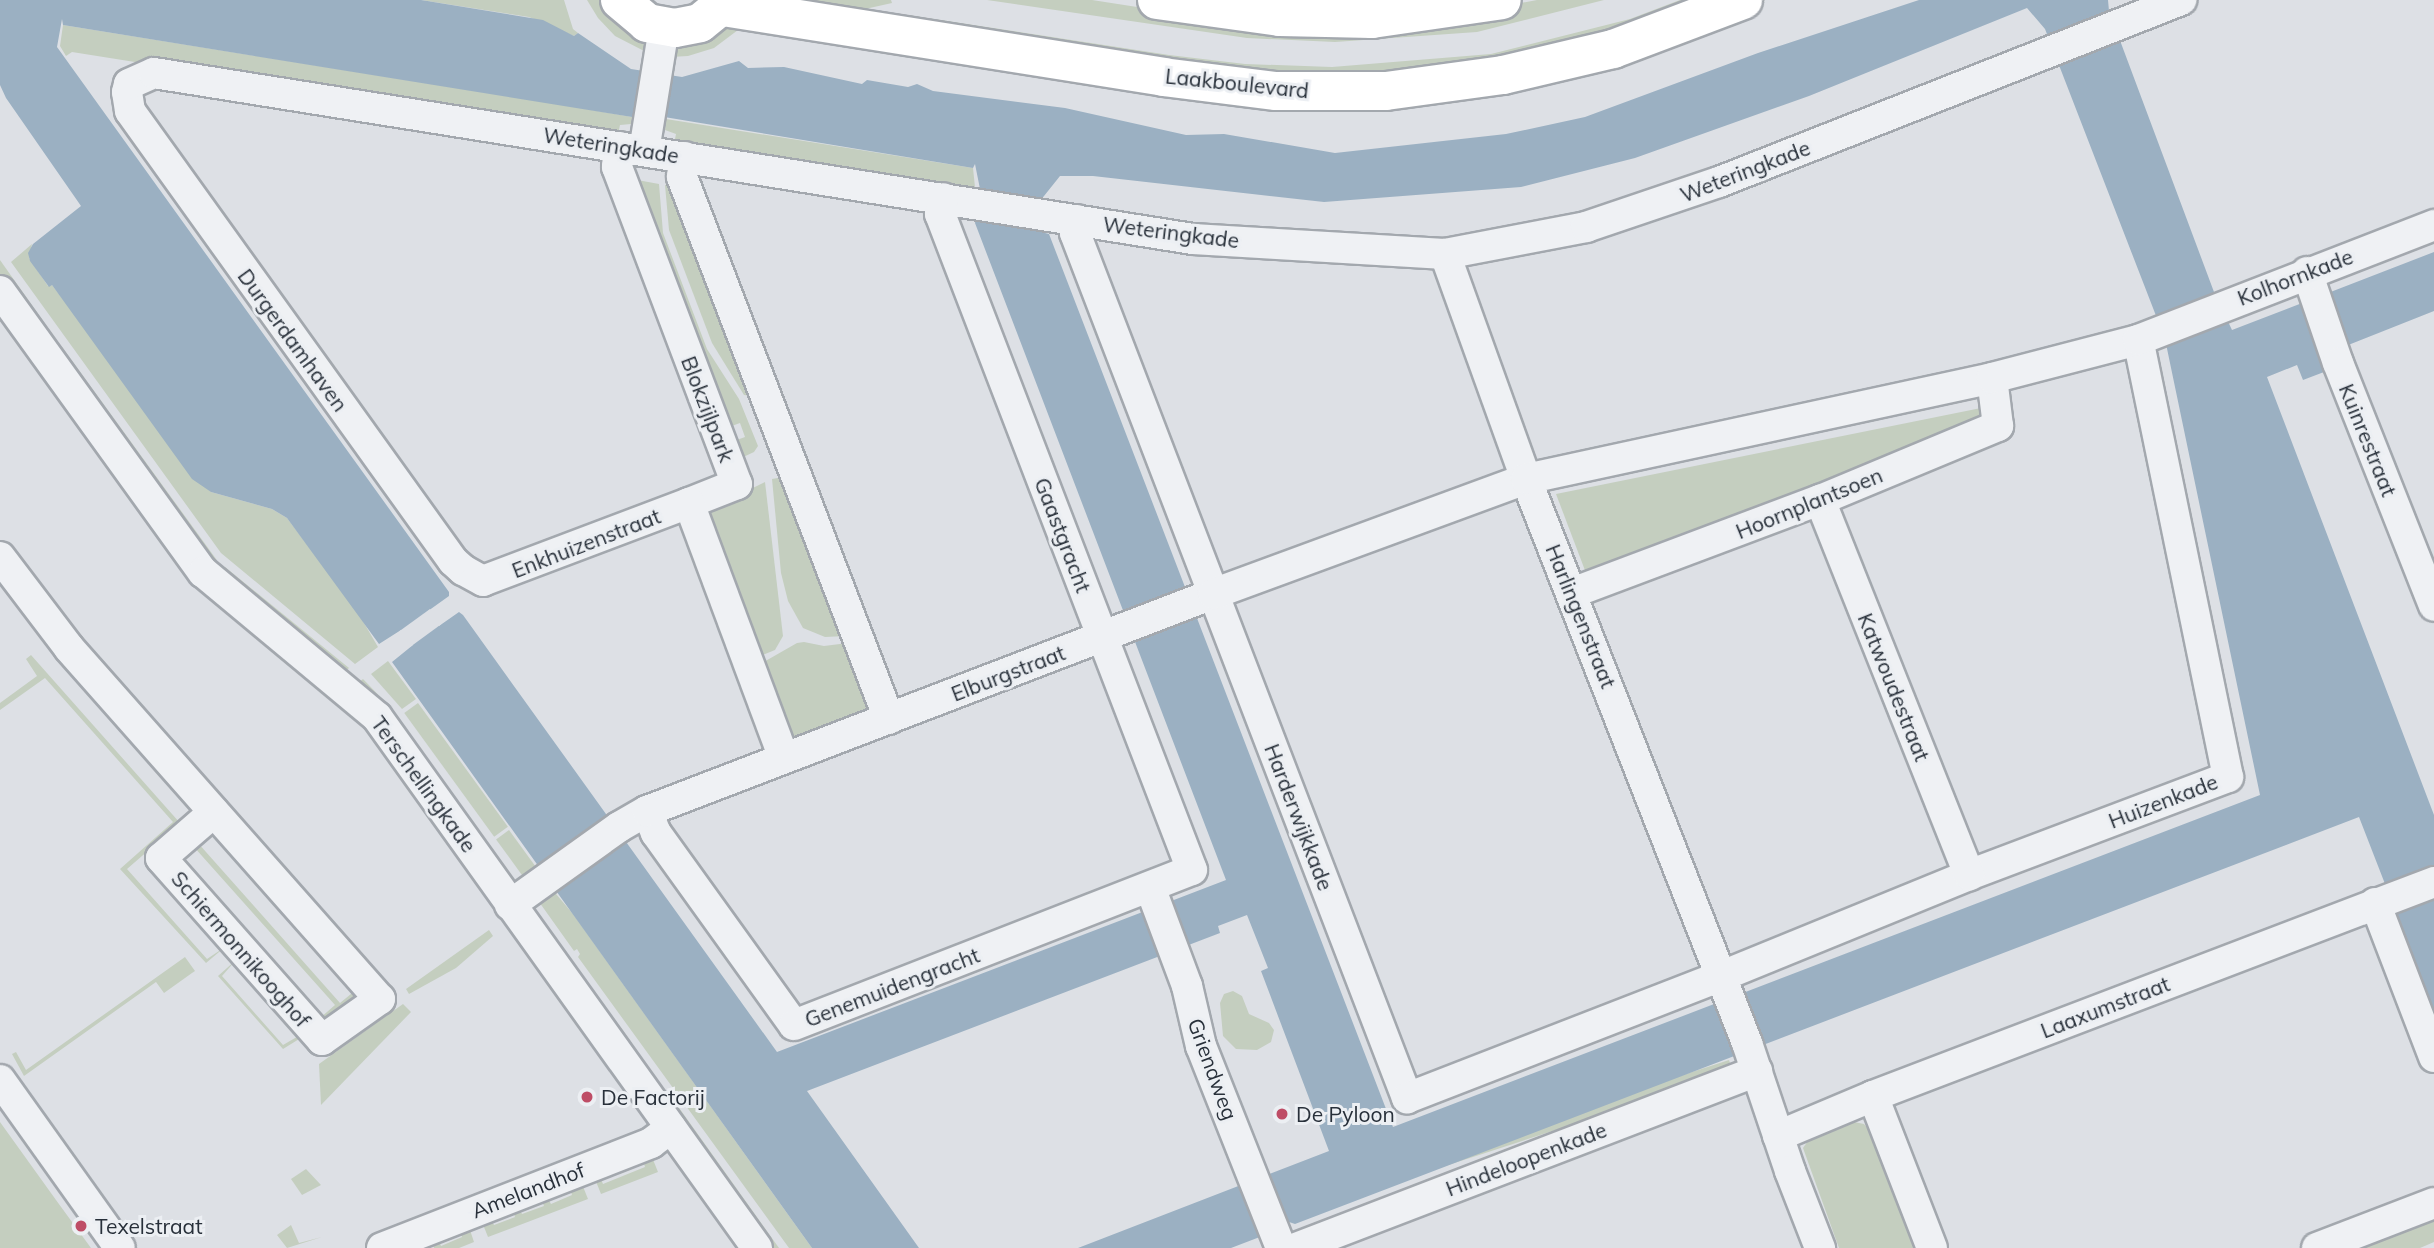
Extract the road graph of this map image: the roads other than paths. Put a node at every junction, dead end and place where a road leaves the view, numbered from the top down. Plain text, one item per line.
1 (620, 0) edge
2 (1157, 0) edge
3 (1502, 0) edge
4 (1743, 0) edge
5 (2182, 0) edge
6 (725, 3) edge
7 (664, 28) junction
8 (129, 84) joint
9 (632, 149) junction
10 (685, 157) junction
11 (943, 198) junction
12 (1077, 220) junction
13 (2434, 225) edge
14 (1445, 254) junction
15 (2310, 282) junction
16 (0, 291) edge
17 (2148, 335) junction
18 (1992, 379) junction
19 (1526, 479) junction
20 (1820, 500) junction
21 (689, 503) junction
22 (0, 557) edge
23 (483, 581) joint
24 (1572, 593) junction
25 (1213, 594) junction
26 (2434, 606) edge
27 (1103, 637) junction
28 (889, 719) junction
29 (784, 758) junction
30 (647, 811) junction
31 (214, 812) junction
32 (1192, 870) joint
33 (1969, 875) junction
34 (2434, 881) edge
35 (1154, 896) junction
36 (2382, 901) junction
37 (510, 905) junction
38 (1722, 976) junction
39 (2434, 1057) edge
40 (1756, 1072) junction
41 (0, 1080) edge
42 (1873, 1096) junction
43 (671, 1128) junction
44 (1778, 1136) junction
45 (2434, 1203) edge
46 (1276, 1235) edge
47 (120, 1248) edge
48 (382, 1248) edge
49 (757, 1248) edge
50 (1296, 1248) edge
51 (1820, 1248) edge
52 (1932, 1248) edge
53 (2317, 1248) edge

1 - 7 main road
2 - 3 main road
4 - 6 main road, Laakboulevard
5 - 14 street, Weteringkade
6 - 7 main road
7 - 9 street, Blokzijlpark
8 - 9 street, Weteringkade
8 - 23 street, Durgerdamhaven
9 - 10 street, Weteringkade
9 - 21 street, Blokzijlpark
10 - 11 street, Weteringkade
10 - 28 street
11 - 12 street, Weteringkade
11 - 27 street, Gaastgracht
12 - 14 street, Weteringkade
12 - 25 street, Harderwijkkade
13 - 15 street, Kolhornkade
14 - 19 street, Harlingenstraat
15 - 17 street, Kolhornkade
15 - 26 street, Kuinrestraat
16 - 37 street, Terschellingkade
17 - 18 street
17 - 33 street, Huizenkade
18 - 19 street
18 - 20 street, Hoornplantsoen
19 - 24 street, Harlingenstraat
19 - 25 street, Elburgstraat
20 - 24 street, Hoornplantsoen
20 - 33 street, Katwoudestraat
21 - 23 street, Enkhuizenstraat
21 - 29 street
22 - 31 street, Schiermonnikooghof
24 - 38 street, Harlingenstraat
25 - 27 street, Elburgstraat
25 - 38 street, Harderwijkkade
27 - 28 street, Elburgstraat
27 - 32 street, Gaastgracht
28 - 29 street, Elburgstraat
29 - 30 street, Elburgstraat
30 - 35 street, Genemuidengracht
30 - 37 street, Elburgstraat
31 - 31 street, Schiermonnikooghof
32 - 35 street, Genemuidengracht
33 - 38 street, Huizenkade
34 - 36 street, Laaxumstraat
35 - 46 street, Griendweg
36 - 39 street
36 - 42 street, Laaxumstraat
37 - 43 street, Terschellingkade
38 - 40 street
40 - 44 street
40 - 50 street, Hindeloopenkade
41 - 47 street
42 - 44 street, Laaxumstraat
42 - 52 street
43 - 48 street, Amelandhof
43 - 49 street, Terschellingkade
44 - 51 street
45 - 53 street

